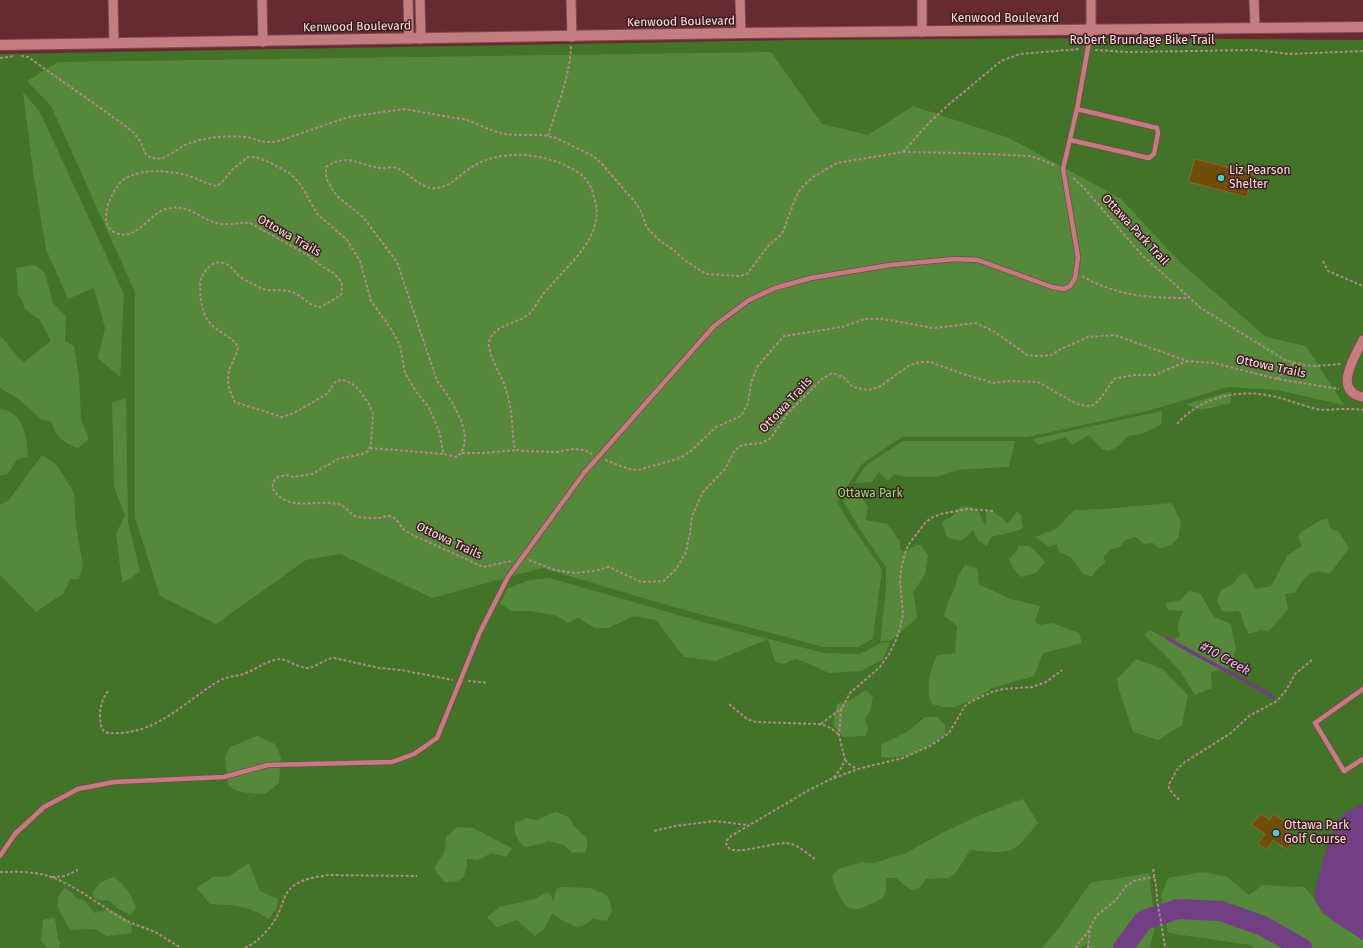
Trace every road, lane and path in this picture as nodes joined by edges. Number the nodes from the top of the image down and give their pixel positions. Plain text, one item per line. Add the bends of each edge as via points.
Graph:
1 (113, 0) edge
2 (262, 0) edge
3 (408, 0) edge
4 (420, 0) edge
5 (571, 0) edge
6 (740, 0) edge
7 (922, 0) edge
8 (1091, 0) edge
9 (1254, 0) edge
10 (1363, 27) edge
11 (1255, 28) junction
12 (1092, 31) junction
13 (922, 32) junction
14 (741, 34) junction
15 (572, 37) junction
16 (409, 39) junction
17 (421, 39) junction
18 (263, 42) junction
19 (114, 43) junction
20 (0, 45) edge
21 (1088, 49) junction
22 (1363, 51) edge
23 (0, 58) edge
24 (1077, 109) junction
25 (547, 136) junction
26 (1070, 140) junction
27 (903, 152) junction
28 (1063, 169) junction
29 (1323, 261) dead end
30 (1076, 272) junction
31 (1363, 286) edge
32 (1190, 298) junction
33 (1363, 340) edge
34 (1187, 361) junction
35 (1294, 363) junction
36 (1340, 364) dead end
37 (1277, 379) junction
38 (1352, 391) junction
39 (1363, 397) edge
40 (1363, 410) edge
41 (1177, 424) dead end
42 (370, 448) junction
43 (517, 450) junction
44 (462, 453) junction
45 (444, 454) junction
46 (598, 456) junction
47 (994, 511) dead end
48 (522, 558) junction
49 (1312, 660) dead end
50 (1062, 670) dead end
51 (460, 681) junction
52 (488, 683) dead end
53 (1363, 688) edge
54 (108, 691) dead end
55 (729, 704) dead end
56 (843, 707) junction
57 (821, 724) junction
58 (839, 735) junction
59 (1363, 759) edge
60 (845, 760) junction
61 (858, 769) junction
62 (833, 778) junction
63 (1179, 800) dead end
64 (748, 825) junction
65 (654, 831) dead end
66 (0, 856) edge
67 (815, 859) dead end
68 (1153, 869) dead end
69 (78, 870) dead end
70 (0, 872) edge
71 (416, 876) dead end
72 (50, 877) junction
73 (1155, 877) junction
74 (1090, 926) junction
75 (250, 947) edge
76 (181, 948) edge
77 (245, 948) edge
78 (1077, 948) edge
79 (1088, 948) edge
80 (1167, 948) edge

1 - 19 street
2 - 18 street
3 - 16 street
4 - 17 street
5 - 15 street
6 - 14 street
7 - 13 street
8 - 12 street
9 - 11 street
10 - 11 street, Kenwood Boulevard
11 - 12 street, Kenwood Boulevard
12 - 13 street, Kenwood Boulevard
12 - 21 lane
13 - 14 street, Kenwood Boulevard
14 - 15 street, Kenwood Boulevard
15 - 17 street, Kenwood Boulevard
15 - 25 path via 569,69
16 - 17 street, Kenwood Boulevard
16 - 18 street, Kenwood Boulevard
18 - 19 street, Kenwood Boulevard
19 - 20 street, Kenwood Boulevard
21 - 22 path, Robert Brundage Bike Trail via 1128,52 1254,50 1289,54
21 - 24 lane
21 - 27 path, Robert Brundage Bike Trail via 1033,52 1001,61 947,106
23 - 25 path via 28,57 133,132 146,155 154,159 166,157 183,146 207,138 247,138 268,143 348,117 404,109 467,120 504,134
24 - 26 lane
24 - 26 lane via 1156,128 1158,133 1154,154 1149,158
25 - 27 path via 593,156 636,202 647,228 683,259 707,274 737,276 747,274 768,245 782,234 798,193 813,177 837,163
26 - 28 lane
27 - 28 path, Ottawa Park Trail via 1030,156
28 - 30 lane via 1078,257
28 - 32 path, Ottawa Park Trail via 1085,189 1141,254
29 - 31 path via 1328,271
30 - 32 path via 1096,284 1125,294
30 - 46 lane via 1070,286 1064,289 978,260 934,260 811,278 775,288 749,300 714,326
32 - 35 path, Ottawa Park Trail via 1234,330
33 - 38 street via 1350,364 1347,376
34 - 37 path, Ottowa Trails via 1214,363
34 - 46 path, Ottowa Trails via 1115,335 1088,337 1051,355 1037,356 1027,355 995,332 976,323 933,328 865,318 842,327 784,336 757,367 748,403 741,416 716,427 680,458 638,470 629,469
34 - 48 path, Ottowa Trails via 1155,375 1133,375 1114,379 1100,400 1094,405 1086,406 1077,404 1038,382 994,383 930,362 910,365 879,387 868,390 853,387 843,377 832,373 822,379 787,414 771,438 742,445 735,450 725,470 703,492 692,516 686,552 677,568 664,581 641,582 609,568 575,573 556,570
35 - 36 path, Ottawa Park Trail via 1314,366
35 - 37 path
37 - 38 path, Ottowa Trails
38 - 39 street
40 - 41 path via 1323,410 1261,394 1243,393 1200,404
42 - 45 path
42 - 45 path, Ottowa Trails via 373,414 369,404 351,382 336,381 327,394 282,417 236,402 229,389 228,379 238,347 234,340 213,327 204,312 201,294 201,279 214,262 223,262 230,266 240,277 252,284 266,290 296,293 317,307 341,295 340,280 308,255 250,223 217,223 189,209 162,210 131,233 120,235 113,232 107,225 105,216 109,202 120,183 130,175 165,172 189,176 217,186 232,169 248,157 271,163 291,174 300,184 318,215 347,240 360,261 371,301 400,345 406,374 428,406 440,433
42 - 48 path, Ottowa Trails via 362,454 338,459 312,474 278,477 272,488 283,499 297,504 337,504 346,507 353,515 361,517 390,516 413,535 483,566
43 - 44 path, Ottowa Trails
43 - 44 path via 514,446 514,431 505,386 489,350 489,341 500,328 530,312 592,236 598,213 591,185 575,170 544,157 516,154 490,159 472,166 442,187 431,188 398,168 379,168 353,160 335,161 326,167 327,180 332,189 363,217 397,262 437,381 446,392 465,433
43 - 46 path, Ottowa Trails via 558,452 573,449 585,450
44 - 45 path via 455,457
46 - 48 lane
47 - 56 path via 967,509 941,514 928,520 918,532 906,550 901,569 903,614 896,640 880,667 850,693
48 - 51 lane via 508,578 480,632
49 - 63 path via 1295,674 1277,702 1249,716 1231,732 1178,768 1168,784 1169,789
50 - 61 path via 1046,682 1032,687 1003,689 981,696 965,706 949,733 932,745 903,758
51 - 52 path
51 - 54 path via 339,659 328,659 309,668 282,659 275,660 217,682 148,727 116,733 107,733 101,727 100,708
51 - 66 lane via 437,738 414,754 392,762 268,765 224,777 114,782 78,789 44,807 15,834
53 - 59 lane via 1315,722 1344,770
55 - 57 path via 747,719 756,722
56 - 57 path
56 - 58 path
57 - 58 path
58 - 60 path
60 - 61 path
60 - 62 path
61 - 62 path
62 - 64 path
64 - 65 path via 715,821
64 - 67 path via 726,841 730,850 787,843 800,847
68 - 73 path
69 - 72 path via 65,876
70 - 72 path
71 - 75 path via 328,875 300,883 291,888 265,933
72 - 76 path
73 - 74 path via 1134,881 1126,886 1116,900 1096,916
73 - 80 path
74 - 78 path
74 - 79 path
75 - 77 path

